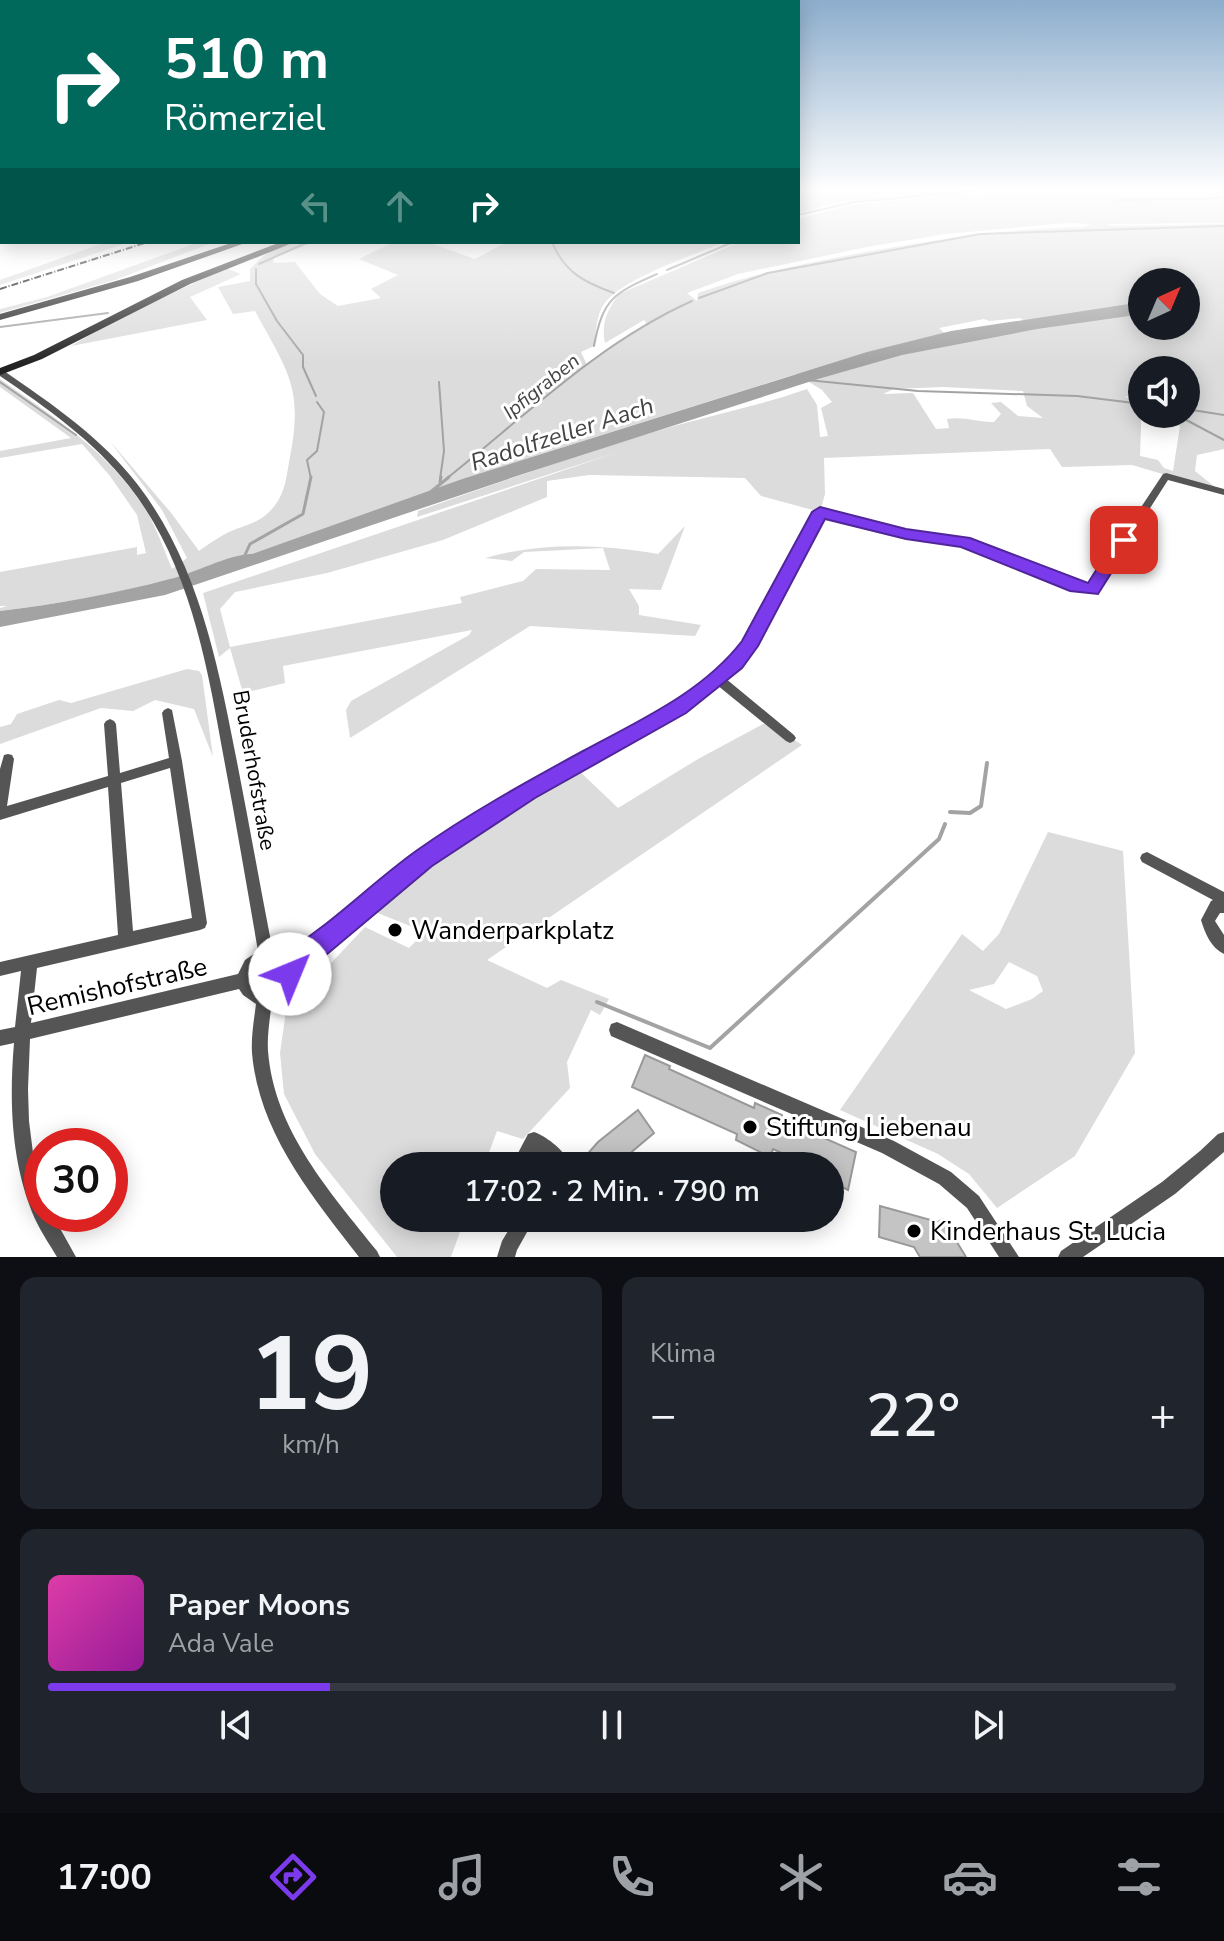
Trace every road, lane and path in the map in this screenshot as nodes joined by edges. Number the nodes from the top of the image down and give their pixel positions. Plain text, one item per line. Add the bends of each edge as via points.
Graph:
1 (204, 248) edge
2 (226, 248) edge
3 (276, 248) edge
4 (0, 316) edge
5 (1, 372) edge
6 (1224, 492) edge
7 (717, 678) junction
8 (168, 713) dead end
9 (110, 724) dead end
10 (790, 738) dead end
11 (8, 759) dead end
12 (176, 761) junction
13 (114, 780) junction
14 (0, 807) edge
15 (0, 814) edge
16 (1147, 858) dead end
17 (1224, 899) edge
18 (1224, 906) edge
19 (126, 938) junction
20 (1224, 947) edge
21 (266, 954) junction
22 (30, 963) junction
23 (290, 964) junction
24 (0, 969) edge
25 (244, 980) junction
26 (265, 997) junction
27 (617, 1030) dead end
28 (22, 1033) junction
29 (0, 1038) edge
30 (24, 1133) edge
31 (1224, 1140) edge
32 (528, 1152) edge
33 (549, 1152) edge
34 (52, 1232) edge
35 (517, 1232) edge
36 (67, 1257) edge
37 (371, 1257) edge
38 (506, 1257) edge
39 (1010, 1257) edge
40 (1067, 1257) edge

1 - 4 main road
2 - 4 main road
3 - 5 main road via 164,292
5 - 21 street, Bruderhofstraße via 82,432 119,467 150,508 181,567 213,664
6 - 7 street via 1166,476 1092,590 964,542 820,512 748,646
7 - 10 street
7 - 23 street via 679,708 528,791 435,851
8 - 12 street
9 - 13 street
11 - 14 street
12 - 13 street
12 - 19 street via 200,923
13 - 15 street
13 - 19 street
16 - 17 street
18 - 20 street via 1216,906 1208,920
19 - 22 street
21 - 23 street via 285,956
21 - 25 street via 247,969
22 - 24 street
22 - 28 street
23 - 26 street via 285,984
25 - 26 street via 254,996
25 - 28 street, Remishofstraße
26 - 37 street via 260,1053 271,1106 298,1159
27 - 39 street via 888,1147 945,1178 973,1202
28 - 29 street, Remishofstraße
28 - 30 street
31 - 40 street via 1136,1211
32 - 33 street via 534,1140
34 - 36 street
35 - 38 street

